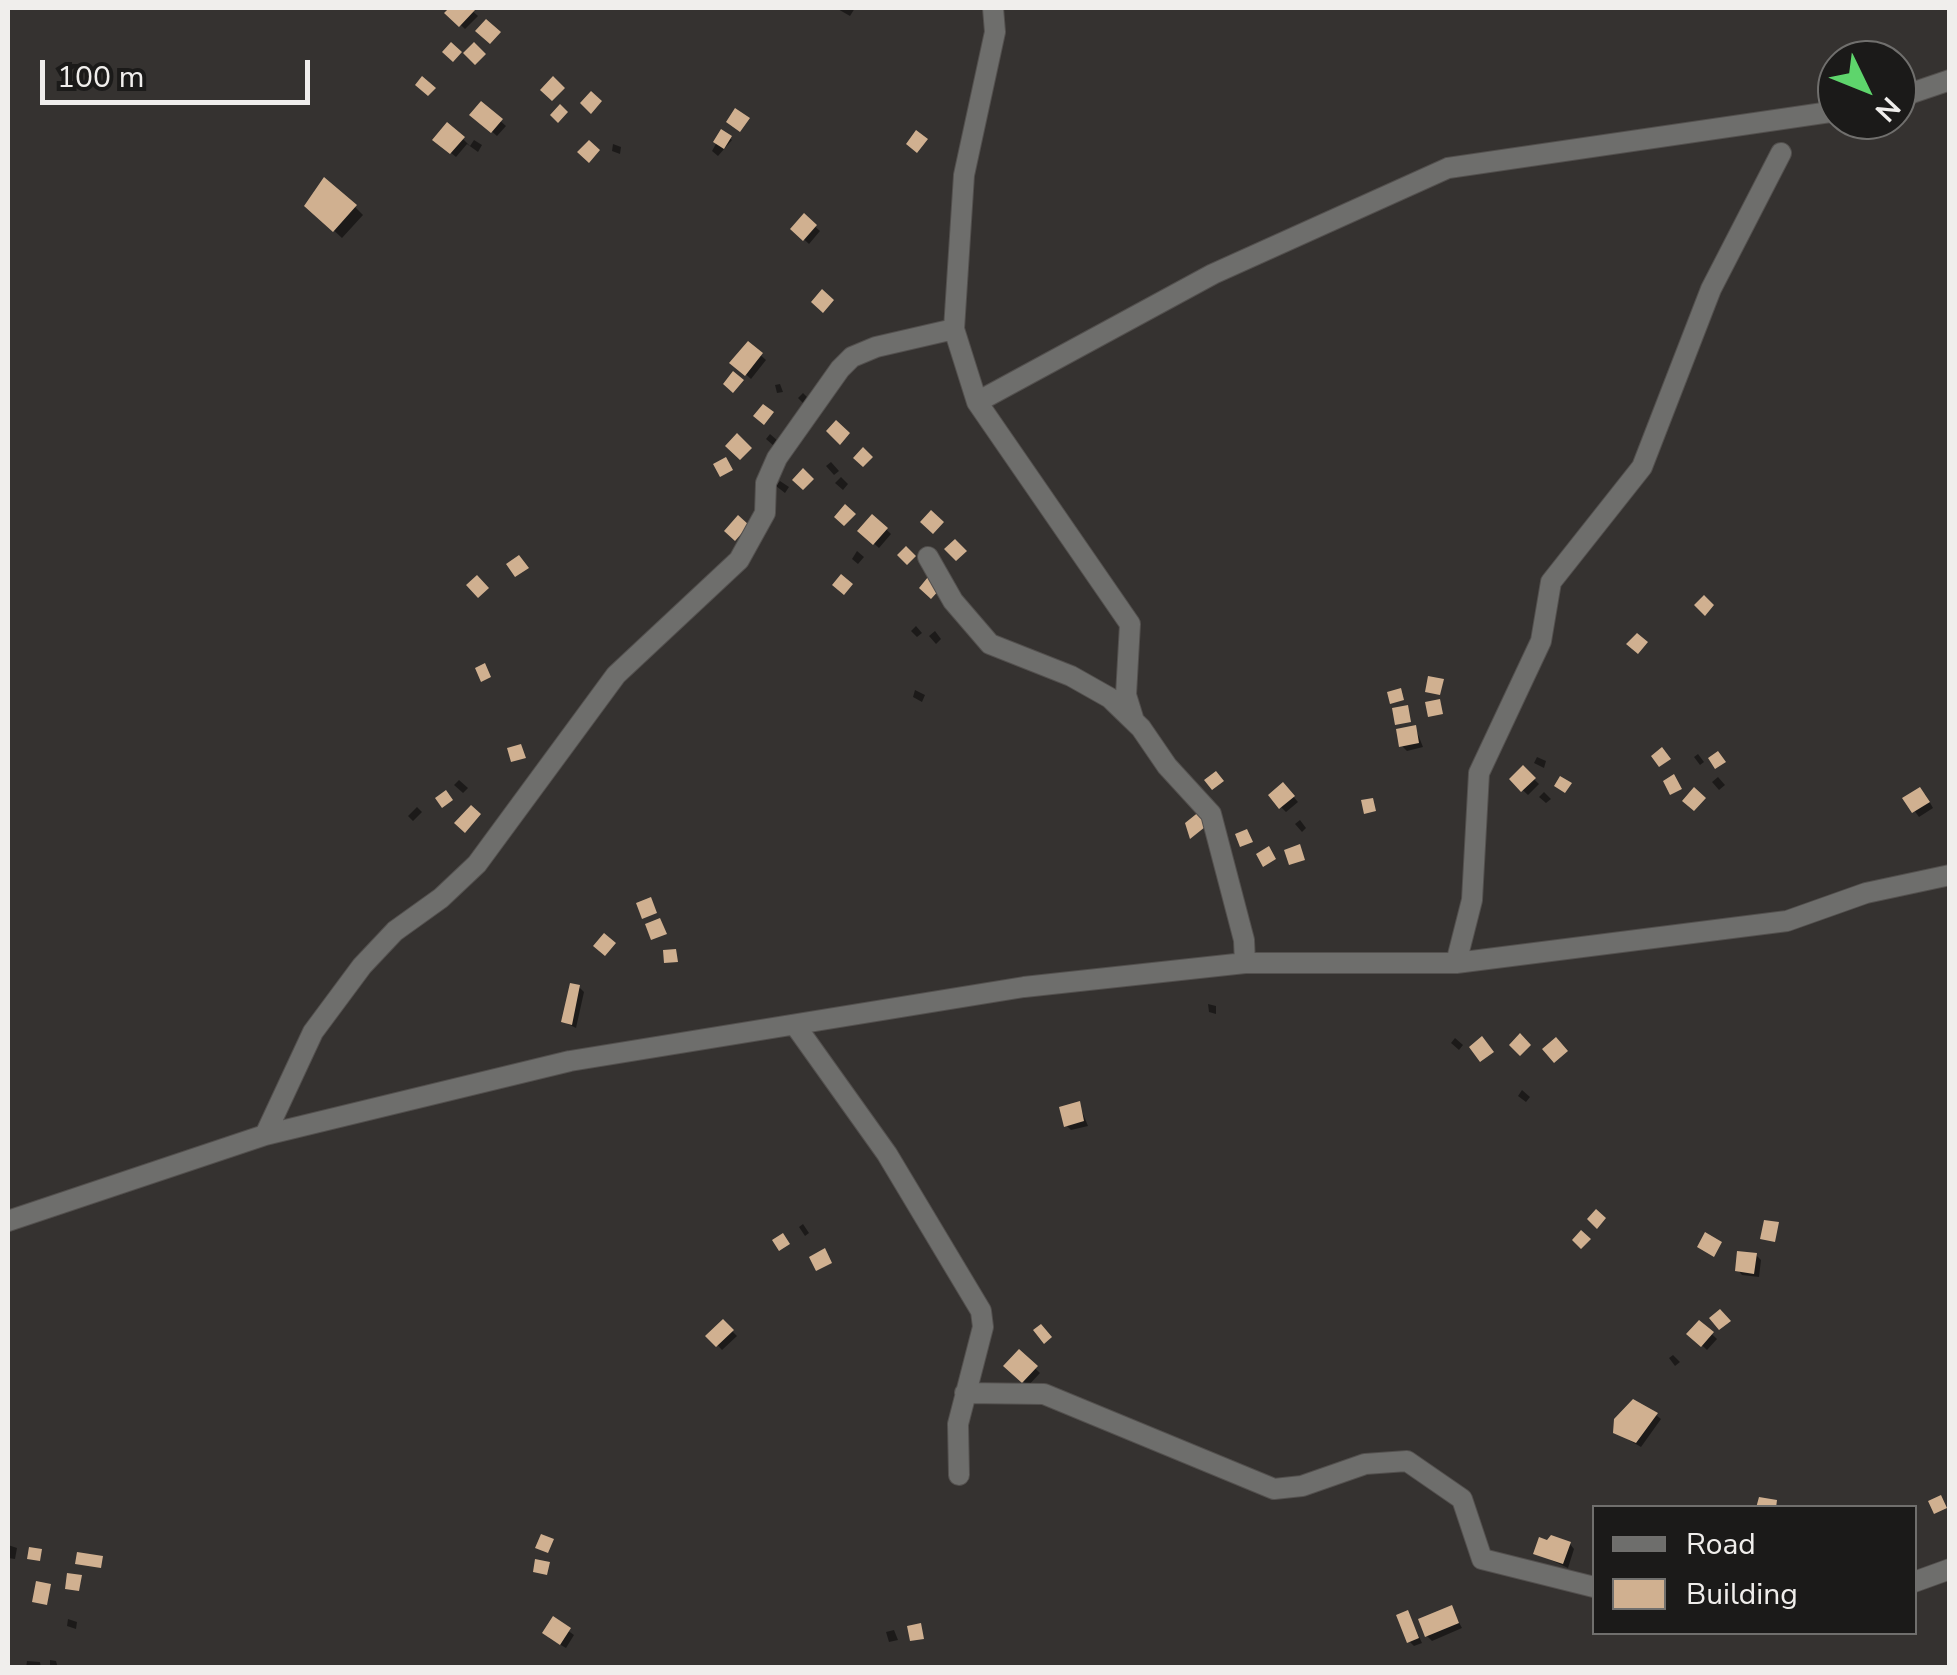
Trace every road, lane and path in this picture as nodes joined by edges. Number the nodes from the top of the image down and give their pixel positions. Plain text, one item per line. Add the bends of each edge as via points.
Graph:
1 (992, 8) edge
2 (1950, 80) edge
3 (1917, 91) edge
4 (1817, 113) edge
5 (1781, 153) dead end
6 (954, 329) junction
7 (977, 402) junction
8 (928, 557) dead end
9 (1134, 721) junction
10 (1950, 875) edge
11 (1244, 963) junction
12 (1456, 963) junction
13 (795, 1025) junction
14 (265, 1135) junction
15 (8, 1221) edge
16 (965, 1393) junction
17 (959, 1475) dead end
18 (1950, 1569) edge
19 (1917, 1581) edge
20 (1592, 1586) edge

1 - 6 street via 995,32 964,174
2 - 3 street
4 - 7 street via 1448,168 1214,274
5 - 12 street via 1711,289 1642,467 1551,582 1542,641 1479,774 1472,900
6 - 7 street
6 - 14 street via 876,348 840,369 777,458 766,483 765,512 738,560 616,675 477,864 362,966 313,1032
7 - 9 street via 1130,624 1126,695
8 - 9 street via 952,601 990,644 1071,676
9 - 11 street via 1211,814
10 - 12 street via 1866,893 1786,921
11 - 12 street
11 - 13 street via 1024,987
13 - 14 street via 570,1062
13 - 16 street via 887,1154 981,1312
14 - 15 street
16 - 17 street
16 - 20 street via 1044,1394 1274,1490 1365,1464 1408,1461 1462,1499 1482,1559
18 - 19 street

